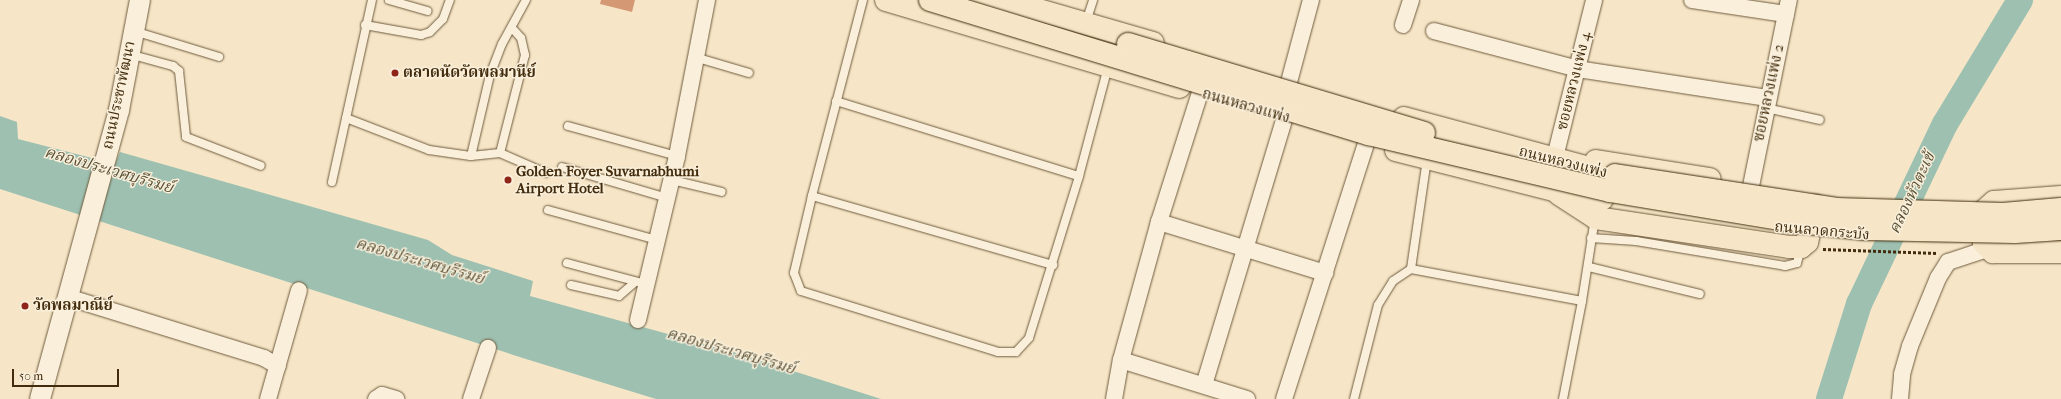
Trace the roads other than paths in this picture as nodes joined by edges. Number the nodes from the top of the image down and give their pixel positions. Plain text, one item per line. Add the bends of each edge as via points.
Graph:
1 (140, 0) edge
2 (372, 0) edge
3 (389, 0) edge
4 (450, 0) edge
5 (526, 0) edge
6 (707, 0) edge
7 (863, 0) edge
8 (886, 0) edge
9 (930, 0) edge
10 (974, 0) edge
11 (1004, 0) edge
12 (1093, 0) edge
13 (1311, 0) edge
14 (1411, 0) edge
15 (1594, 0) edge
16 (1692, 0) edge
17 (1787, 7) edge
18 (427, 11) dead end
19 (1086, 23) junction
20 (365, 25) junction
21 (1403, 25) dead end
22 (512, 28) junction
23 (134, 31) junction
24 (1434, 31) dead end
25 (128, 54) junction
26 (219, 57) dead end
27 (698, 58) junction
28 (1108, 66) junction
29 (1578, 69) junction
30 (749, 73) dead end
31 (1289, 82) junction
32 (1200, 93) junction
33 (836, 101) junction
34 (1767, 103) junction
35 (1285, 117) junction
36 (346, 118) junction
37 (1820, 120) dead end
38 (568, 126) dead end
39 (1367, 141) junction
40 (500, 153) junction
41 (471, 156) junction
42 (677, 156) junction
43 (1427, 159) junction
44 (1555, 161) junction
45 (261, 166) dead end
46 (562, 167) dead end
47 (546, 173) dead end
48 (1615, 175) joint
49 (1079, 176) junction
50 (672, 180) junction
51 (332, 182) dead end
52 (1751, 186) junction
53 (1554, 190) junction
54 (722, 192) dead end
55 (812, 196) junction
56 (2061, 197) edge
57 (667, 198) junction
58 (1609, 200) joint
59 (2061, 209) edge
60 (548, 210) dead end
61 (2061, 219) edge
62 (1159, 222) junction
63 (1593, 228) junction
64 (2061, 229) edge
65 (2061, 235) edge
66 (657, 240) junction
67 (1244, 248) junction
68 (1987, 249) junction
69 (2061, 252) edge
70 (567, 263) dead end
71 (1053, 265) junction
72 (1589, 266) junction
73 (1410, 269) junction
74 (1325, 272) junction
75 (641, 283) junction
76 (570, 285) dead end
77 (299, 290) dead end
78 (1700, 294) dead end
79 (68, 297) junction
80 (1582, 301) junction
81 (638, 320) dead end
82 (488, 348) dead end
83 (1121, 360) junction
84 (278, 366) junction
85 (1204, 385) junction
86 (40, 399) edge
87 (268, 399) edge
88 (376, 399) edge
89 (396, 399) edge
90 (471, 399) edge
91 (1114, 399) edge
92 (1247, 399) edge
93 (1284, 399) edge
94 (1354, 399) edge
95 (1563, 399) edge
96 (1900, 399) edge

1 - 23 street, ถนนประชาพัฒนา
2 - 20 lane
3 - 18 lane
4 - 20 lane via 443,19 430,32 421,35
5 - 22 lane
6 - 27 street
7 - 33 lane
8 - 28 main road, ถนนหลวงแพ่ง
9 - 64 main road, bridge via 1369,134 1610,191 1798,222 1866,229 2015,232
10 - 61 main road, bridge via 1512,160 1620,185 1730,205 1806,214 1921,222
11 - 19 main road, ถนนหลวงแพ่ง
12 - 19 lane
13 - 31 street
14 - 21 street
15 - 29 street, ซอยหลวงแพ่ง 4
16 - 17 street
17 - 34 street, ซอยหลวงแพ่ง 2
19 - 31 main road, ถนนหลวงแพ่ง
20 - 36 lane
22 - 40 lane via 521,38 525,55
22 - 41 lane via 490,75
23 - 25 street, ถนนประชาพัฒนา
23 - 26 lane
24 - 29 street
25 - 45 lane via 173,66 179,71 186,137
25 - 79 street, ถนนประชาพัฒนา via 119,110
27 - 30 lane
27 - 42 street
28 - 32 main road, ถนนหลวงแพ่ง
28 - 49 lane
29 - 34 street
29 - 44 street, ซอยหลวงแพ่ง 4
31 - 44 main road, ถนนหลวงแพ่ง via 1454,134
32 - 35 main road, ถนนหลวงแพ่ง
32 - 62 street
33 - 49 lane
33 - 55 lane
34 - 37 lane
34 - 52 street, ซอยหลวงแพ่ง 2
35 - 39 main road, ถนนหลวงแพ่ง
35 - 67 street
36 - 41 lane via 408,144 448,155
36 - 51 lane
38 - 42 lane
39 - 43 main road, ถนนหลวงแพ่ง
39 - 74 street
40 - 41 lane
40 - 47 lane
42 - 50 street
43 - 53 main road, ถนนหลวงแพ่ง
43 - 73 lane
44 - 48 main road, ถนนหลวงแพ่ง
44 - 52 main road via 1617,163
46 - 57 lane
48 - 59 main road, ถนนลาดกระบัง, bridge via 1836,208 2003,214
49 - 71 lane
50 - 54 lane
50 - 57 street
52 - 63 main road via 1809,196 1813,200 1815,206 1810,232 1811,248
53 - 58 main road, ถนนหลวงแพ่ง
53 - 63 main road
55 - 71 lane
55 - 71 lane via 794,273 802,291 998,352 1016,352 1029,338
56 - 68 main road via 2006,200 1988,205 1984,211 1984,242
57 - 66 street
58 - 65 main road, ถนนลาดกระบัง via 1833,234 2003,239
60 - 66 lane
62 - 67 street
62 - 83 street
63 - 72 lane
66 - 75 street
67 - 74 street
67 - 85 street
68 - 69 main road via 2000,254
68 - 96 street via 1948,262 1938,278 1910,346 1902,374
70 - 75 lane
72 - 78 lane
72 - 80 lane
73 - 80 lane
73 - 94 lane via 1393,281 1378,305
74 - 93 street
75 - 76 lane via 619,296
75 - 81 street
77 - 84 street
79 - 84 street via 264,358
79 - 86 street, ถนนประชาพัฒนา
80 - 95 lane
82 - 90 street
83 - 85 street
83 - 91 street
84 - 87 street
85 - 92 street
88 - 89 street via 382,395

